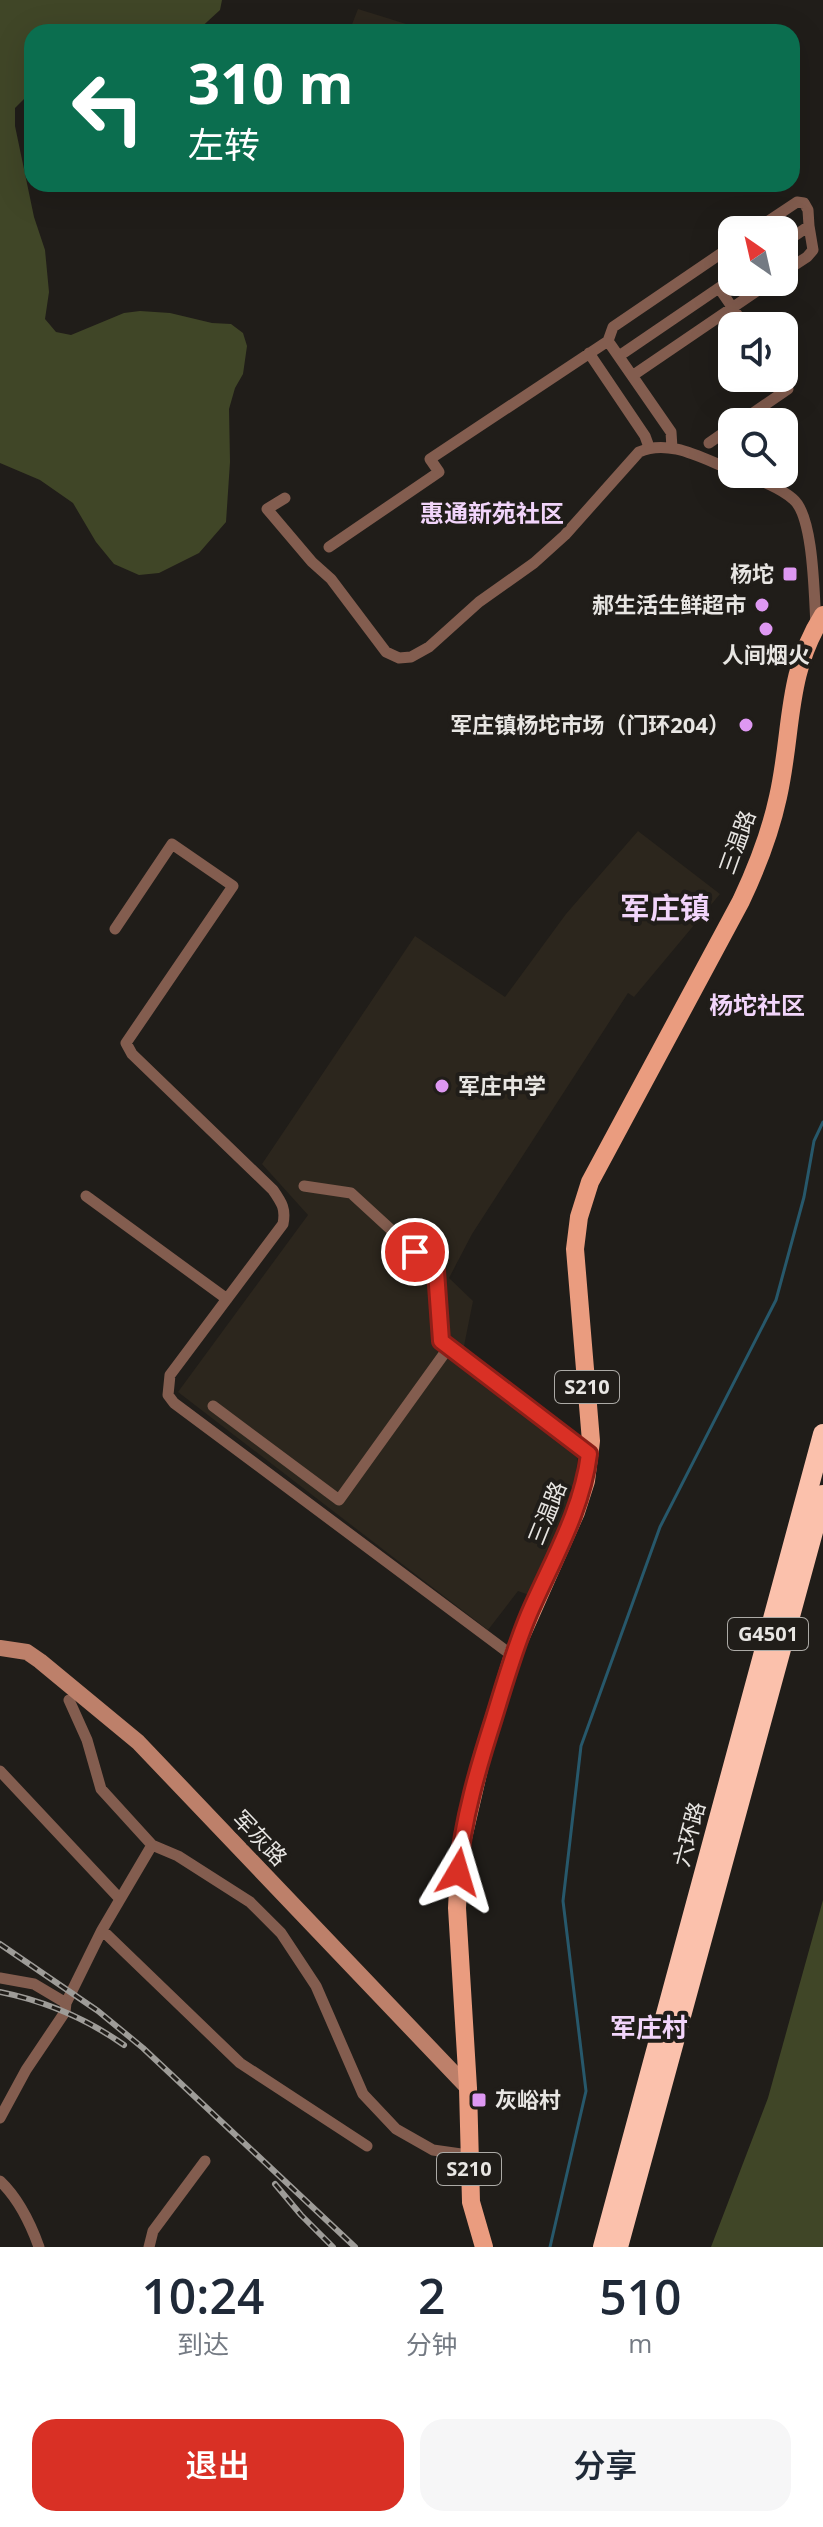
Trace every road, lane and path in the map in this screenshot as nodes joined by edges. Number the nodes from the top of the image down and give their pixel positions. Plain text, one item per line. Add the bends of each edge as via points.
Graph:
1 (776, 216) edge
2 (809, 226) junction
3 (798, 233) edge
4 (718, 256) edge
5 (798, 263) edge
6 (718, 289) edge
7 (725, 296) edge
8 (749, 296) edge
9 (733, 307) junction
10 (736, 312) edge
11 (608, 341) junction
12 (589, 353) junction
13 (619, 356) junction
14 (632, 376) junction
15 (784, 392) edge
16 (760, 408) edge
17 (718, 437) edge
18 (709, 443) dead end
19 (649, 447) junction
20 (672, 448) junction
21 (718, 465) edge
22 (774, 488) edge
23 (285, 498) dead end
24 (329, 547) dead end
25 (820, 620) edge
26 (115, 929) dead end
27 (304, 1186) dead end
28 (86, 1196) dead end
29 (227, 1299) junction
30 (449, 1347) junction
31 (213, 1406) dead end
32 (823, 1434) edge
33 (589, 1454) junction
34 (823, 1495) edge
35 (0, 1648) edge
36 (513, 1656) junction
37 (69, 1700) dead end
38 (0, 1771) edge
39 (721, 1838) junction
40 (152, 1845) junction
41 (120, 1899) junction
42 (102, 1930) junction
43 (0, 1978) edge
44 (66, 2003) junction
45 (468, 2088) junction
46 (0, 2118) edge
47 (367, 2146) dead end
48 (468, 2155) junction
49 (205, 2161) dead end
50 (0, 2181) edge
51 (39, 2247) edge
52 (149, 2247) edge
53 (484, 2247) edge
54 (603, 2247) edge
55 (618, 2247) edge

1 - 2 street via 804,203
2 - 3 street
2 - 5 street via 813,250
4 - 11 street via 613,327
6 - 13 street
7 - 9 street
8 - 9 street
9 - 10 street
9 - 14 street
11 - 12 street
11 - 13 street
12 - 19 street
12 - 24 street via 430,459 439,472
13 - 14 street
14 - 20 street via 671,432
15 - 16 street
17 - 18 street
19 - 20 street
19 - 23 street via 534,563 411,657 386,652 331,579 267,509
20 - 21 street
22 - 25 street via 793,498 806,518
25 - 33 main road, 三温路 / S210 via 793,685 778,796 761,859 590,1182 579,1217 575,1249
26 - 29 street via 172,844 233,886 126,1043 283,1203 283,1224
27 - 30 street via 351,1193 436,1271 441,1341
28 - 29 street
29 - 36 street via 170,1375 168,1395 174,1403
30 - 31 street via 339,1500
30 - 33 street
32 - 39 highway, 六环路 / G4501
33 - 36 main road, 三温路 / S210 via 576,1512
34 - 39 highway, 六环路 / G4501
35 - 45 street, 军灰路 via 27,1652 138,1742
36 - 45 main road, 三温路 / S210 via 460,1851 457,1908
37 - 40 street via 101,1789
38 - 41 street
39 - 54 highway, 六环路 / G4501
39 - 55 highway, 六环路 / G4501 via 707,1928
40 - 41 street
40 - 48 street via 250,1902 281,1933 316,1986 363,2094 396,2129 433,2150
41 - 42 street
42 - 44 street
42 - 47 street via 240,2063
43 - 44 street via 34,1984
44 - 46 street
45 - 48 main road, 三温路 / S210
48 - 53 main road, 三温路 / S210 via 471,2202
49 - 52 street via 153,2231
50 - 51 street via 29,2219

